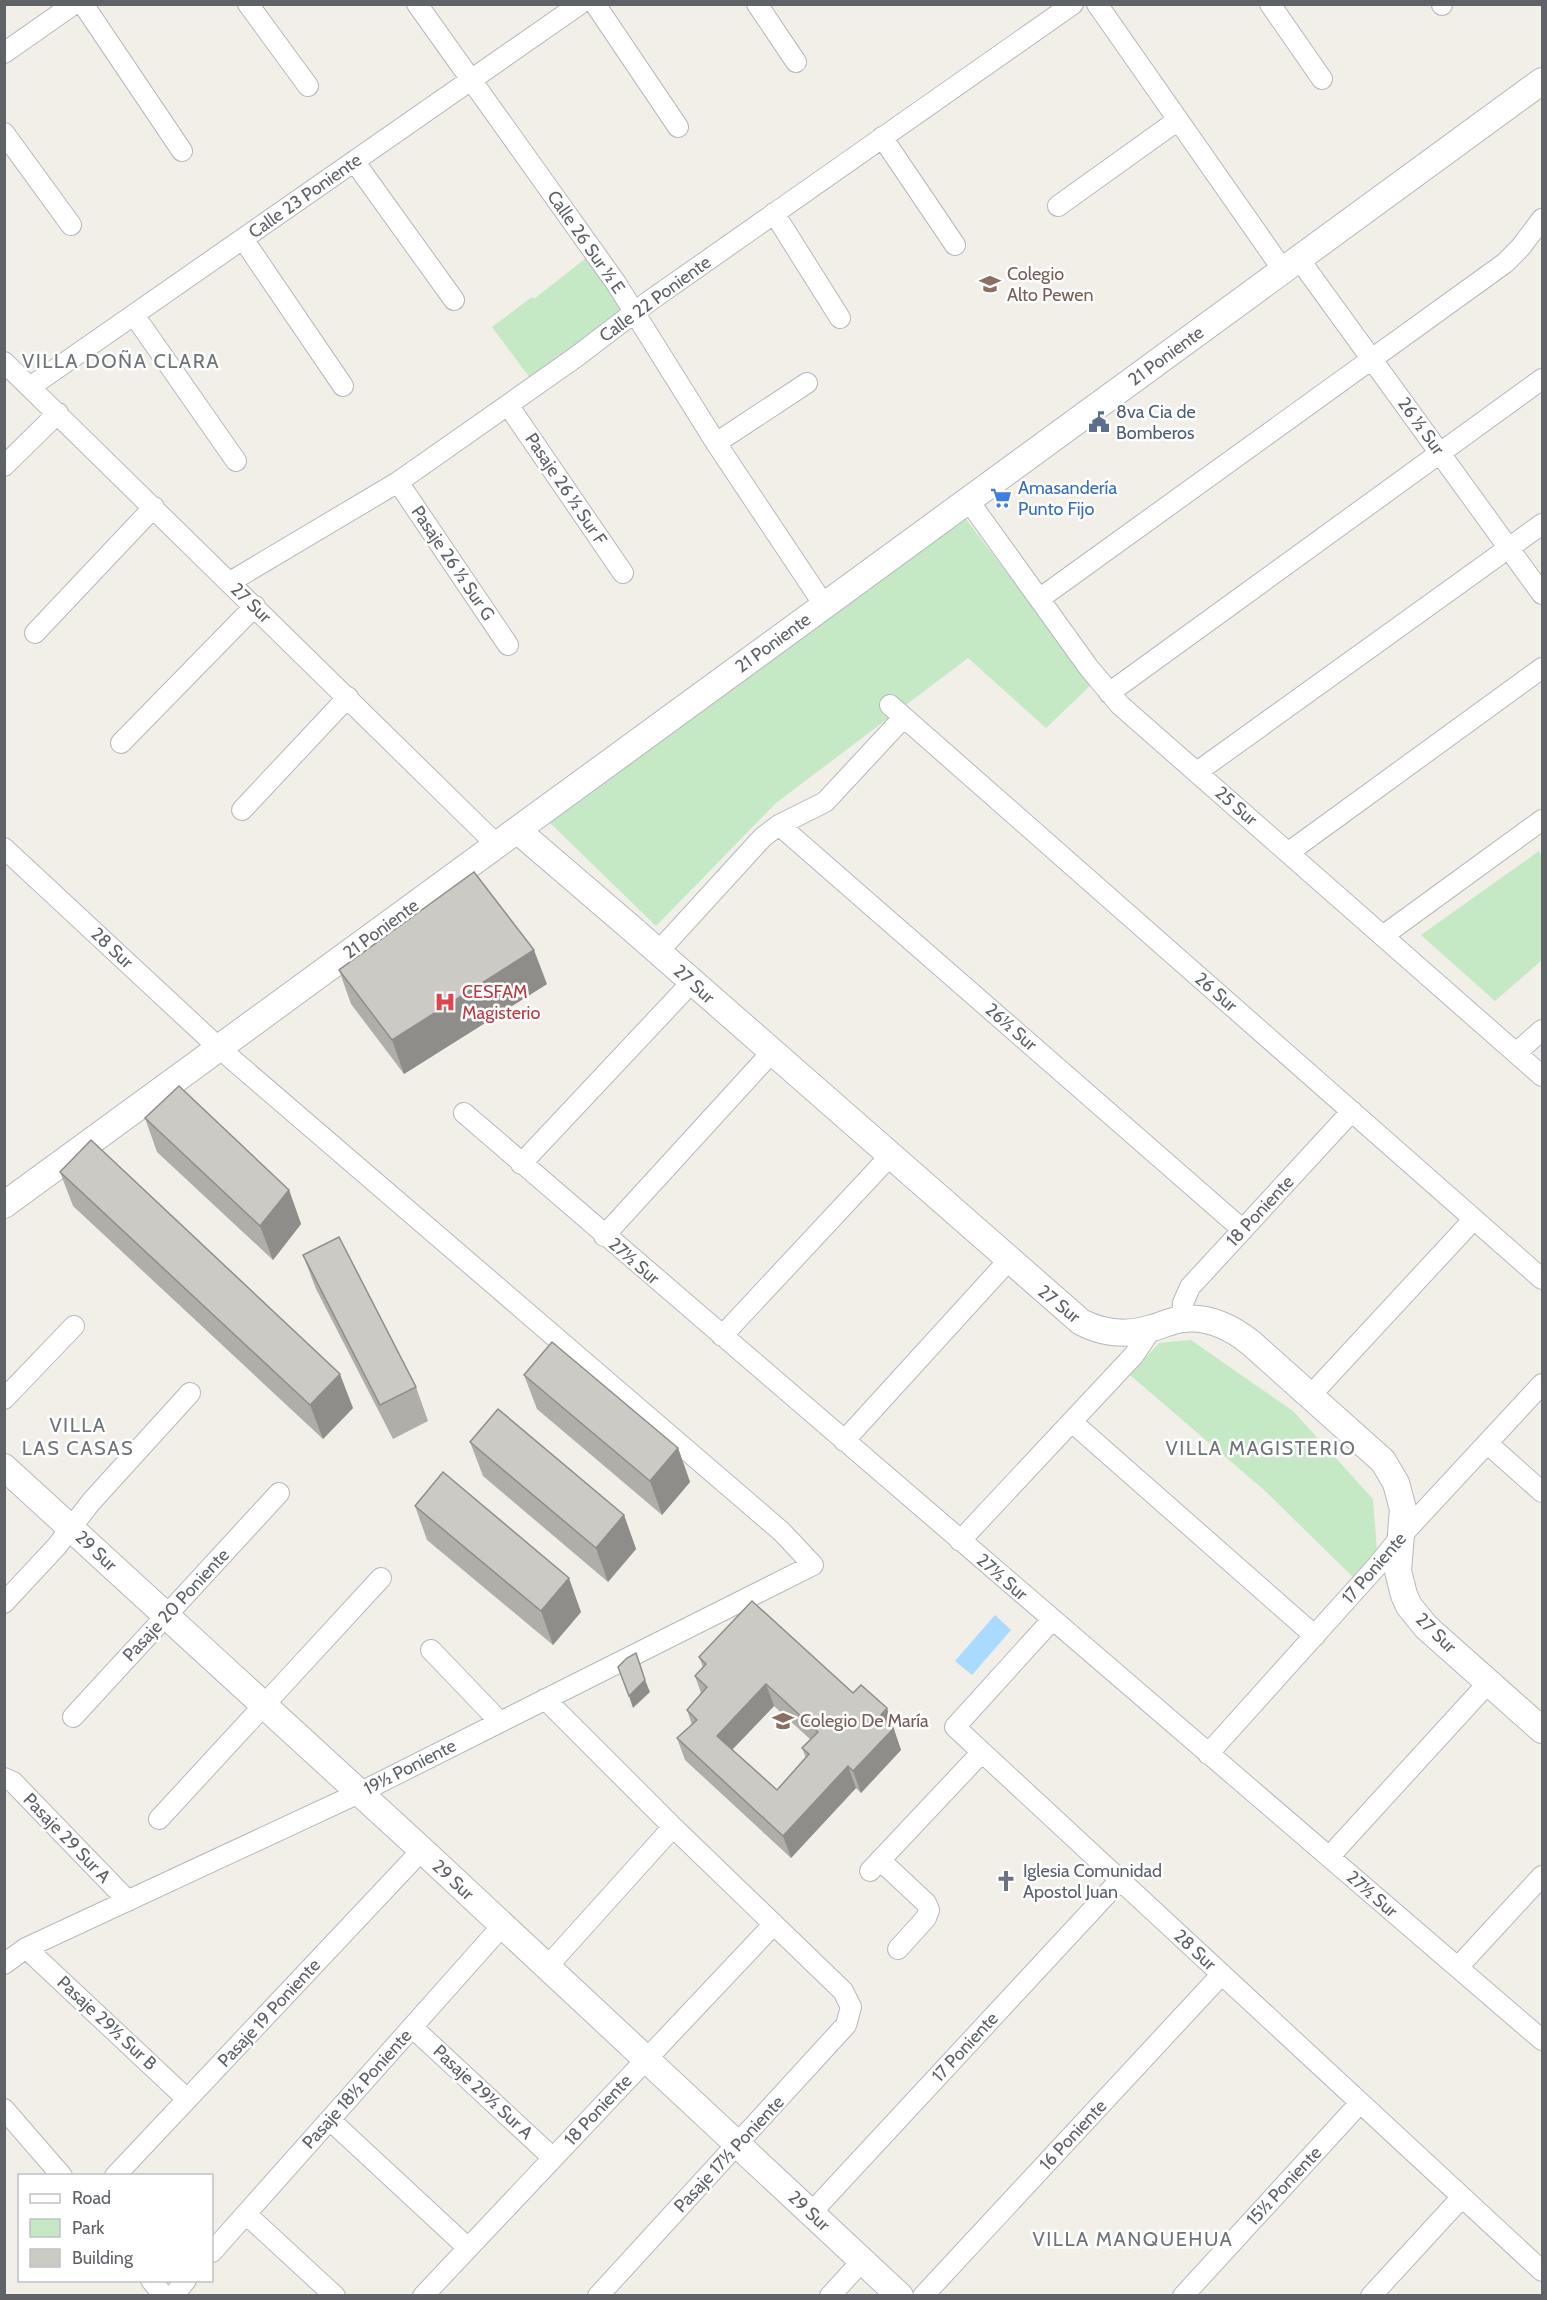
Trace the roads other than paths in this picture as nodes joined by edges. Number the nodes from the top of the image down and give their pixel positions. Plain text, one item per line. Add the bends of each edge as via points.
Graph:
1 (74, 4) edge
2 (83, 4) edge
3 (248, 4) edge
4 (417, 4) edge
5 (580, 4) edge
6 (595, 4) edge
7 (757, 4) edge
8 (1073, 4) edge
9 (1097, 4) edge
10 (1270, 4) edge
11 (4, 53) edge
12 (796, 63) dead end
13 (1322, 79) dead end
14 (471, 81) junction
15 (1542, 81) edge
16 (308, 86) dead end
17 (1178, 120) junction
18 (678, 127) dead end
19 (4, 133) edge
20 (882, 137) junction
21 (182, 151) dead end
22 (354, 161) junction
23 (1058, 206) dead end
24 (774, 213) junction
25 (1542, 219) edge
26 (71, 225) dead end
27 (243, 238) junction
28 (955, 245) dead end
29 (1291, 265) junction
30 (454, 300) dead end
31 (635, 312) junction
32 (134, 315) junction
33 (840, 318) dead end
34 (1372, 359) junction
35 (4, 362) edge
36 (1542, 379) edge
37 (807, 382) dead end
38 (343, 386) dead end
39 (30, 387) junction
40 (508, 405) junction
41 (58, 413) junction
42 (716, 443) junction
43 (1441, 453) junction
44 (236, 461) dead end
45 (4, 466) edge
46 (398, 482) junction
47 (968, 500) junction
48 (154, 507) junction
49 (1542, 524) edge
50 (1509, 548) junction
51 (623, 573) dead end
52 (230, 582) junction
53 (1542, 594) edge
54 (1039, 599) junction
55 (825, 605) junction
56 (255, 606) junction
57 (35, 633) dead end
58 (508, 645) dead end
59 (1542, 668) edge
60 (1109, 693) junction
61 (348, 697) junction
62 (121, 743) dead end
63 (1197, 772) junction
64 (242, 810) dead end
65 (1542, 820) edge
66 (779, 825) junction
67 (507, 837) junction
68 (4, 848) edge
69 (1288, 852) junction
70 (1384, 935) junction
71 (658, 952) junction
72 (692, 982) junction
73 (1542, 1030) edge
74 (219, 1048) junction
75 (772, 1052) junction
76 (1516, 1053) junction
77 (1542, 1076) edge
78 (1352, 1111) junction
79 (464, 1113) dead end
80 (890, 1156) junction
81 (521, 1164) junction
82 (4, 1205) edge
83 (1474, 1219) junction
84 (1243, 1230) junction
85 (604, 1236) junction
86 (1008, 1261) junction
87 (1542, 1279) edge
88 (1182, 1319) junction
89 (74, 1326) dead end
90 (1152, 1328) junction
91 (722, 1336) junction
92 (1542, 1384) edge
93 (190, 1393) dead end
94 (1310, 1396) junction
95 (4, 1399) edge
96 (1072, 1422) junction
97 (844, 1441) junction
98 (1487, 1443) junction
99 (4, 1467) edge
100 (1542, 1492) edge
101 (279, 1493) dead end
102 (71, 1528) junction
103 (1401, 1536) junction
104 (960, 1542) junction
105 (813, 1565) joint
106 (381, 1578) dead end
107 (4, 1603) edge
108 (166, 1616) junction
109 (1052, 1620) junction
110 (1315, 1636) junction
111 (431, 1650) dead end
112 (1489, 1682) junction
113 (545, 1699) junction
114 (263, 1705) junction
115 (73, 1717) dead end
116 (500, 1722) junction
117 (1542, 1730) edge
118 (982, 1752) junction
119 (1208, 1754) junction
120 (4, 1778) edge
121 (359, 1793) junction
122 (159, 1819) dead end
123 (673, 1827) junction
124 (422, 1850) junction
125 (1329, 1857) junction
126 (1542, 1876) edge
127 (1120, 1880) junction
128 (128, 1901) junction
129 (774, 1924) junction
130 (502, 1926) junction
131 (26, 1948) junction
132 (898, 1949) dead end
133 (6, 1959) edge
134 (546, 1967) junction
135 (1458, 1967) junction
136 (1222, 1974) junction
137 (412, 2027) junction
138 (1542, 2040) edge
139 (646, 2059) junction
140 (187, 2099) junction
141 (1360, 2103) junction
142 (4, 2109) edge
143 (330, 2120) junction
144 (738, 2145) junction
145 (553, 2157) junction
146 (61, 2174) edge
147 (116, 2174) edge
148 (1462, 2197) junction
149 (811, 2213) junction
150 (246, 2214) junction
151 (468, 2248) junction
152 (213, 2251) edge
153 (862, 2261) junction
154 (1542, 2271) edge
155 (153, 2282) edge
156 (184, 2282) edge
157 (164, 2295) edge
158 (173, 2295) edge
159 (335, 2295) edge
160 (423, 2295) edge
161 (598, 2295) edge
162 (830, 2295) edge
163 (900, 2295) edge
164 (923, 2295) edge
165 (1183, 2295) edge
166 (1371, 2295) edge

1 - 11 street
2 - 21 street
3 - 16 street
4 - 14 street, Calle 26 Sur ½ E
5 - 14 street, Calle 23 Poniente
6 - 18 street
7 - 12 street
8 - 20 street, Calle 22 Poniente
9 - 17 street, 26 ½ Sur
10 - 13 street
14 - 22 street, Calle 23 Poniente
14 - 31 street, Calle 26 Sur ½ E
15 - 29 street, 21 Poniente
17 - 23 street
17 - 29 street, 26 ½ Sur
19 - 26 street
20 - 24 street, Calle 22 Poniente
20 - 28 street
22 - 27 street, Calle 23 Poniente
22 - 30 street
24 - 31 street, Calle 22 Poniente
24 - 33 street
25 - 34 street via 1505,263
27 - 32 street, Calle 23 Poniente
27 - 38 street
29 - 34 street, 26 ½ Sur
29 - 47 street, 21 Poniente
31 - 40 street, Calle 22 Poniente
31 - 42 street, Calle 26 Sur ½ E
32 - 39 street, Calle 23 Poniente
32 - 44 street
34 - 43 street, 26 ½ Sur
34 - 54 street
35 - 39 street, 27 Sur
36 - 43 street
37 - 42 street
39 - 41 street, 27 Sur
40 - 46 street, Calle 22 Poniente
40 - 51 street, Pasaje 26 ½ Sur F
41 - 45 street
41 - 48 street, 27 Sur
42 - 55 street, Calle 26 Sur ½ E
43 - 50 street, 26 ½ Sur
43 - 60 street
46 - 52 street, Calle 22 Poniente
46 - 58 street, Pasaje 26 ½ Sur G
47 - 54 street, 25 Sur
47 - 55 street, 21 Poniente
48 - 52 street, 27 Sur
48 - 57 street
49 - 50 street
50 - 53 street, 26 ½ Sur
50 - 63 street
52 - 56 street, 27 Sur
54 - 60 street, 25 Sur
55 - 67 street, 21 Poniente
56 - 61 street, 27 Sur
56 - 62 street
59 - 69 street
60 - 63 street, 25 Sur
61 - 64 street
61 - 67 street, 27 Sur
63 - 69 street, 25 Sur
65 - 70 street
66 - 71 street via 763,837
66 - 78 street, 26 Sur via 825,802 897,711
66 - 84 street, 26½ Sur
67 - 71 street, 27 Sur
67 - 74 street, 21 Poniente
68 - 74 street, 28 Sur
69 - 70 street, 25 Sur
70 - 76 street, 25 Sur
71 - 72 street, 27 Sur
72 - 75 street, 27 Sur
72 - 81 street
73 - 76 street
74 - 82 street, 21 Poniente
74 - 105 street, 28 Sur via 782,1532
75 - 80 street, 27 Sur
75 - 85 street
76 - 77 street, 25 Sur
78 - 83 street, 26 Sur
78 - 84 street, 18 Poniente
79 - 81 street, 27½ Sur
80 - 86 street, 27 Sur
80 - 91 street
81 - 85 street, 27½ Sur
83 - 87 street, 26 Sur
83 - 94 street
84 - 88 street, 18 Poniente via 1190,1287
85 - 91 street, 27½ Sur
86 - 90 street, 27 Sur via 1071,1316 1091,1328 1118,1333
86 - 97 street
88 - 90 street, 27 Sur
88 - 94 street, 27 Sur via 1207,1320 1231,1329
89 - 95 street
90 - 96 street via 1134,1355
91 - 97 street, 27½ Sur
92 - 98 street, 17 Poniente
93 - 102 street
94 - 103 street, 27 Sur via 1374,1452 1390,1472 1403,1509
96 - 104 street
96 - 110 street
97 - 104 street, 27½ Sur
98 - 100 street
98 - 103 street, 17 Poniente
99 - 102 street, 29 Sur
101 - 108 street, Pasaje 20 Poniente
102 - 107 street
102 - 108 street, 29 Sur
103 - 110 street, 17 Poniente
103 - 112 street, 27 Sur via 1398,1571 1409,1606 1426,1627
104 - 109 street, 27½ Sur
105 - 113 street, 19½ Poniente
106 - 114 street
108 - 114 street, 29 Sur
108 - 115 street, Pasaje 20 Poniente
109 - 118 street, 28 Sur via 955,1727
109 - 119 street, 27½ Sur
110 - 119 street, 17 Poniente
111 - 116 street
112 - 117 street, 27 Sur
112 - 125 street
113 - 116 street, 19½ Poniente
113 - 123 street
114 - 121 street, 29 Sur
114 - 122 street
116 - 121 street, 19½ Poniente
118 - 127 street, 28 Sur
118 - 132 street via 875,1866 926,1903 929,1910
119 - 125 street, 27½ Sur
120 - 128 street, Pasaje 29 Sur A via 13,1782
121 - 124 street, 29 Sur
121 - 128 street, 19½ Poniente
123 - 129 street
123 - 134 street
124 - 130 street, 29 Sur
124 - 140 street, Pasaje 19 Poniente
125 - 135 street, 27½ Sur
126 - 135 street
127 - 136 street, 28 Sur
127 - 149 street, 17 Poniente
128 - 131 street, 19½ Poniente
129 - 139 street, 18 Poniente
129 - 144 street, Pasaje 17½ Poniente via 843,1991 851,2007 846,2025
130 - 134 street, 29 Sur
130 - 137 street, Pasaje 18½ Poniente
131 - 133 street, 19½ Poniente
131 - 140 street, Pasaje 29½ Sur B
134 - 139 street, 29 Sur
135 - 138 street, 27½ Sur
136 - 141 street, 28 Sur
136 - 164 street, 16 Poniente
137 - 143 street, Pasaje 18½ Poniente
137 - 145 street, Pasaje 29½ Sur A
139 - 144 street, 29 Sur
139 - 145 street, 18 Poniente
140 - 147 street, Pasaje 19 Poniente
141 - 148 street, 28 Sur
141 - 165 street, 15½ Poniente
142 - 146 street
143 - 150 street, Pasaje 18½ Poniente
143 - 151 street
144 - 149 street, 29 Sur
144 - 161 street, Pasaje 17½ Poniente
145 - 151 street, 18 Poniente
148 - 154 street, 28 Sur
148 - 166 street
149 - 153 street, 29 Sur
150 - 152 street, Pasaje 18½ Poniente
150 - 159 street
151 - 160 street, 18 Poniente
153 - 162 street
153 - 163 street, 29 Sur
155 - 157 street
156 - 158 street

